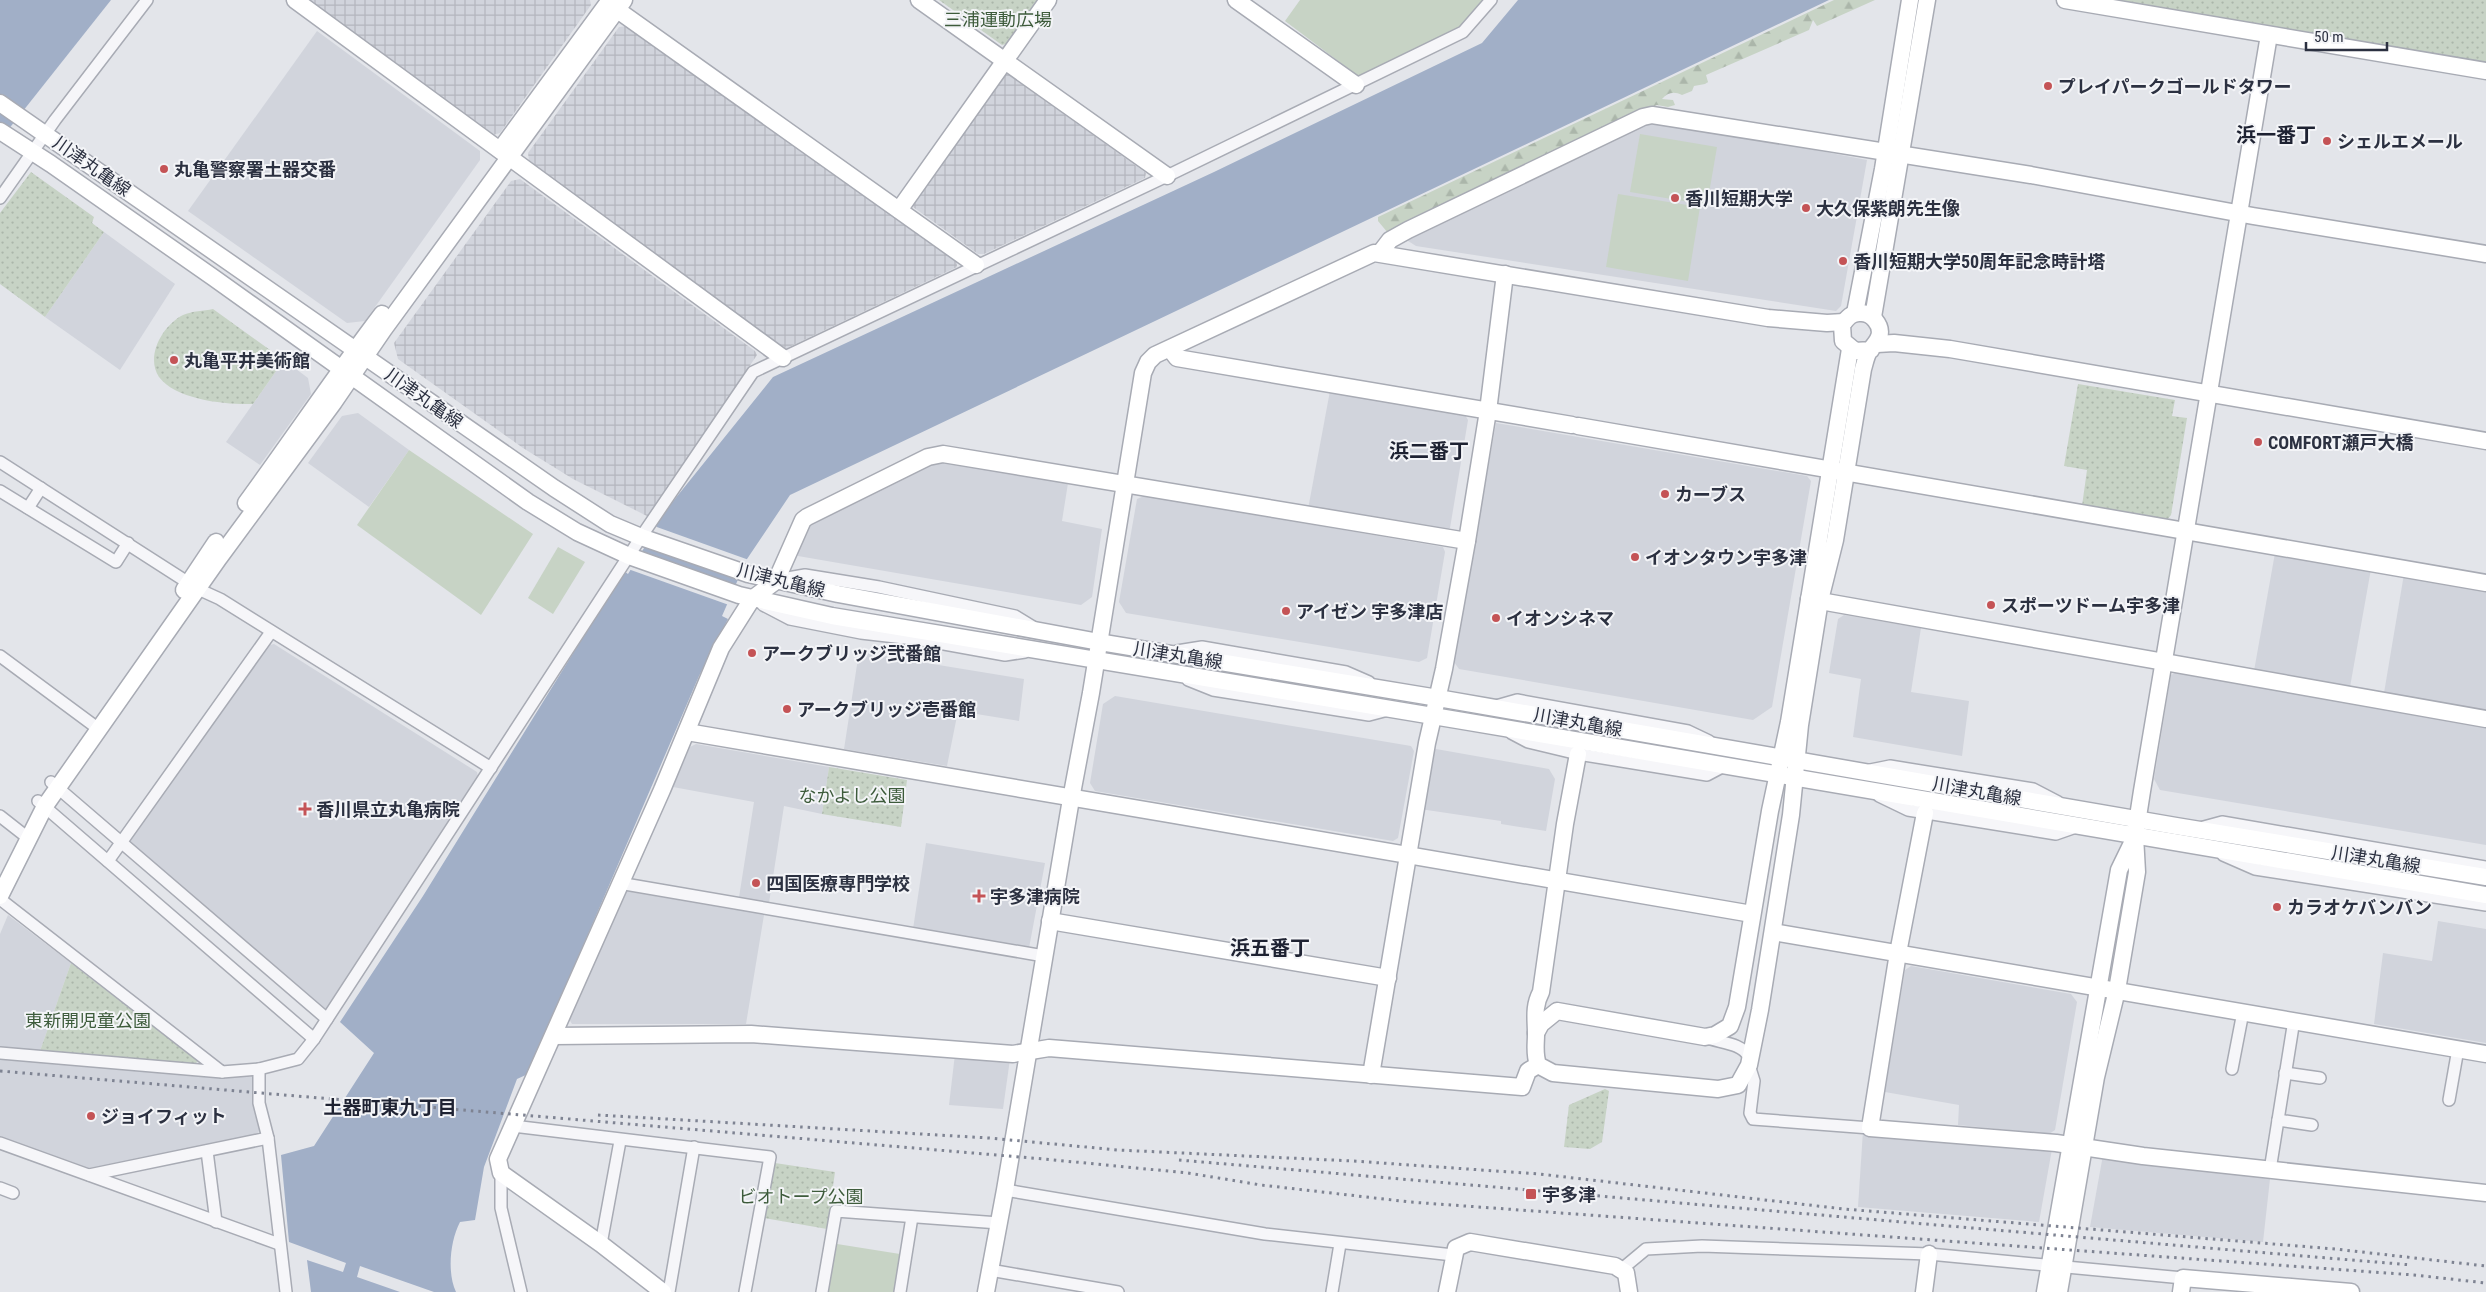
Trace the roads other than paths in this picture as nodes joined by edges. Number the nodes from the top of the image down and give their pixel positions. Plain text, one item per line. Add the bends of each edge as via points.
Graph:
1 (147, 0) edge
2 (294, 0) edge
3 (919, 0) edge
4 (1048, 0) edge
5 (1236, 0) edge
6 (1491, 0) edge
7 (2065, 0) edge
8 (613, 2) edge
9 (1909, 2) edge
10 (1927, 4) edge
11 (2268, 35) junction
12 (1004, 61) junction
13 (2486, 71) edge
14 (1356, 85) junction
15 (0, 103) edge
16 (0, 131) edge
17 (45, 134) junction
18 (1893, 152) junction
19 (33, 153) junction
20 (505, 153) junction
21 (1167, 176) junction
22 (0, 198) edge
23 (899, 210) junction
24 (2240, 213) junction
25 (1380, 253) junction
26 (2486, 254) edge
27 (976, 265) junction
28 (1505, 274) junction
29 (1848, 330) junction
30 (1875, 335) junction
31 (1170, 349) junction
32 (360, 353) junction
33 (783, 358) junction
34 (346, 374) junction
35 (2206, 394) junction
36 (1488, 411) junction
37 (2486, 441) edge
38 (0, 462) edge
39 (1839, 472) junction
40 (1126, 486) junction
41 (41, 488) junction
42 (0, 491) edge
43 (28, 508) junction
44 (2185, 531) junction
45 (644, 537) junction
46 (1467, 541) junction
47 (128, 543) junction
48 (632, 557) junction
49 (776, 581) junction
50 (2486, 582) edge
51 (193, 586) junction
52 (745, 597) junction
53 (1815, 600) junction
54 (271, 632) junction
55 (1099, 642) junction
56 (0, 656) edge
57 (1096, 660) junction
58 (2162, 662) junction
59 (1438, 698) junction
60 (1433, 716) junction
61 (2486, 718) edge
62 (95, 727) junction
63 (1500, 727) junction
64 (687, 732) junction
65 (1578, 754) junction
66 (1781, 756) junction
67 (1797, 760) junction
68 (1724, 766) junction
69 (491, 768) junction
70 (1777, 775) junction
71 (1796, 779) junction
72 (55, 785) junction
73 (1870, 792) junction
74 (1071, 799) junction
75 (41, 804) junction
76 (1925, 813) junction
77 (0, 816) edge
78 (2138, 819) junction
79 (2078, 827) junction
80 (2194, 830) junction
81 (24, 835) junction
82 (2135, 836) junction
83 (121, 842) junction
84 (2208, 849) junction
85 (1408, 854) junction
86 (108, 861) junction
87 (2486, 867) edge
88 (0, 870) edge
89 (2486, 877) edge
90 (1558, 880) junction
91 (620, 883) junction
92 (2486, 895) edge
93 (0, 897) edge
94 (2486, 905) edge
95 (1752, 914) junction
96 (1050, 921) junction
97 (218, 926) junction
98 (1773, 932) junction
99 (204, 944) junction
100 (1898, 953) junction
101 (1044, 956) junction
102 (1388, 978) junction
103 (2098, 987) junction
104 (2117, 990) junction
105 (1541, 992) junction
106 (1558, 1011) junction
107 (2243, 1012) junction
108 (327, 1019) junction
109 (2294, 1020) junction
110 (1536, 1033) junction
111 (554, 1036) junction
112 (1704, 1037) junction
113 (314, 1039) junction
114 (2458, 1049) junction
115 (1027, 1052) junction
116 (0, 1053) edge
117 (2486, 1054) edge
118 (1749, 1061) junction
119 (1538, 1065) junction
120 (259, 1069) junction
121 (2232, 1069) dead end
122 (222, 1072) junction
123 (2285, 1073) junction
124 (1371, 1075) junction
125 (2320, 1078) dead end
126 (2449, 1100) dead end
127 (2278, 1120) junction
128 (2312, 1125) dead end
129 (514, 1126) junction
130 (1870, 1128) junction
131 (268, 1138) junction
132 (620, 1140) junction
133 (0, 1143) edge
134 (2078, 1146) junction
135 (694, 1147) junction
136 (207, 1151) junction
137 (2270, 1170) junction
138 (501, 1173) junction
139 (89, 1176) junction
140 (0, 1188) edge
141 (1005, 1190) junction
142 (14, 1193) dead end
143 (2486, 1193) edge
144 (912, 1217) junction
145 (216, 1222) junction
146 (999, 1223) junction
147 (279, 1244) junction
148 (601, 1244) junction
149 (1340, 1244) junction
150 (1929, 1254) junction
151 (1453, 1255) junction
152 (2056, 1265) junction
153 (1622, 1268) junction
154 (990, 1270) junction
155 (2182, 1285) edge
156 (286, 1292) edge
157 (521, 1292) edge
158 (663, 1292) edge
159 (669, 1292) edge
160 (745, 1292) edge
161 (822, 1292) edge
162 (900, 1292) edge
163 (986, 1292) edge
164 (1118, 1292) edge
165 (1332, 1292) edge
166 (1447, 1292) edge
167 (1629, 1292) edge
168 (1924, 1292) edge
169 (2045, 1292) edge
170 (2059, 1292) edge
171 (2351, 1292) edge

1 - 17 street
2 - 20 street
3 - 12 street
4 - 12 street
5 - 14 street
6 - 14 street via 1463,32
7 - 11 street
8 - 20 street
8 - 23 street
9 - 10 street
9 - 18 street
10 - 18 street
11 - 13 street
11 - 24 street
12 - 21 street
12 - 23 street
14 - 21 street
15 - 17 street, 川津丸亀線
16 - 19 street, 川津丸亀線
17 - 19 street
17 - 32 street, 川津丸亀線
18 - 24 street
18 - 25 street via 1648,115 1408,230 1390,240
18 - 29 street
18 - 30 street
19 - 22 street
19 - 34 street, 川津丸亀線
20 - 32 street via 429,251
20 - 33 street
21 - 27 street
23 - 27 street
24 - 26 street
24 - 35 street
25 - 28 street
25 - 31 street via 1369,255
27 - 33 street
28 - 29 street via 1768,318 1827,323
28 - 36 street
29 - 30 street via 1860,352
29 - 30 street via 1868,314
29 - 39 street
30 - 35 street via 1894,343 1950,349
30 - 39 street via 1863,369
31 - 36 street via 1176,358
31 - 40 street via 1155,355 1143,373
32 - 34 street
32 - 45 street, 川津丸亀線 via 554,488 610,524
33 - 45 street via 753,372
34 - 48 street, 川津丸亀線 via 528,502 576,532
34 - 51 street via 219,558
35 - 37 street
35 - 44 street
36 - 39 street
36 - 46 street
38 - 41 street
39 - 44 street
39 - 53 street
40 - 46 street
40 - 49 street via 934,455 803,520
40 - 55 street
41 - 43 street
41 - 47 street
42 - 43 street
43 - 47 street via 116,562
44 - 50 street
44 - 58 street
45 - 48 street
45 - 49 street, 川津丸亀線
46 - 59 street
47 - 51 street
48 - 52 street, 川津丸亀線
48 - 69 street
49 - 52 street
49 - 55 street, 川津丸亀線
51 - 54 street via 220,599
51 - 62 street
52 - 57 street, 川津丸亀線 via 832,616
52 - 64 street
53 - 58 street
53 - 66 street
53 - 67 street
54 - 69 street
54 - 83 street
55 - 57 street
55 - 59 street, 川津丸亀線
56 - 62 street
57 - 60 street, 川津丸亀線
57 - 74 street
58 - 61 street
58 - 78 street
59 - 60 street
59 - 66 street, 川津丸亀線
60 - 63 street, 川津丸亀線
60 - 85 street
62 - 72 street
63 - 65 street via 1528,742
63 - 68 street, 川津丸亀線
64 - 74 street
64 - 91 street
65 - 68 street via 1706,775
65 - 90 street
66 - 67 street, 川津丸亀線
66 - 70 street
67 - 71 street
67 - 78 street, 川津丸亀線
68 - 70 street, 川津丸亀線
69 - 108 street
70 - 71 street, 川津丸亀線
70 - 95 street
71 - 73 street, 川津丸亀線
71 - 98 street
72 - 75 street
72 - 83 street
73 - 76 street via 1908,810
73 - 79 street, 川津丸亀線
74 - 85 street
74 - 96 street
75 - 81 street
75 - 86 street
76 - 79 street via 2056,834
76 - 100 street
77 - 81 street
78 - 80 street, 川津丸亀線
78 - 82 street
79 - 82 street, 川津丸亀線
80 - 87 street via 2222,822
80 - 89 street, 川津丸亀線
81 - 88 street
81 - 93 street
82 - 84 street, 川津丸亀線
82 - 103 street via 2118,870
82 - 104 street via 2137,872
83 - 86 street
83 - 97 street
84 - 92 street, 川津丸亀線
84 - 94 street via 2255,869
85 - 90 street
85 - 102 street
86 - 99 street
90 - 95 street
90 - 105 street
91 - 101 street
91 - 111 street
93 - 122 street
95 - 112 street via 1734,1017 1723,1032
96 - 101 street
96 - 102 street
97 - 99 street
97 - 108 street
98 - 100 street
98 - 118 street
99 - 113 street
100 - 103 street
100 - 130 street
101 - 115 street
102 - 124 street
103 - 104 street
103 - 134 street
104 - 107 street
104 - 134 street
105 - 106 street
105 - 110 street via 1534,1020
106 - 110 street via 1541,1024
106 - 112 street
107 - 109 street
107 - 121 street
108 - 113 street
109 - 114 street
109 - 123 street
110 - 119 street via 1534,1054
111 - 115 street via 751,1034 1012,1054
111 - 129 street
112 - 118 street via 1745,1050
113 - 120 street via 298,1059
114 - 117 street
114 - 126 street
115 - 124 street via 1048,1048
115 - 141 street
116 - 122 street
118 - 119 street via 1738,1086 1718,1089 1553,1073
118 - 130 street via 1754,1081 1750,1113 1753,1119
119 - 124 street via 1528,1071 1522,1087
120 - 122 street
120 - 131 street via 258,1103
123 - 125 street
123 - 127 street
127 - 128 street
127 - 137 street
129 - 132 street
129 - 138 street via 498,1159
130 - 134 street
131 - 136 street
131 - 147 street
132 - 135 street
132 - 148 street
133 - 139 street
134 - 137 street
134 - 152 street
135 - 159 street
135 - 160 street via 770,1157
136 - 139 street
136 - 145 street
137 - 143 street
138 - 148 street
138 - 157 street via 501,1208
139 - 145 street
140 - 142 street
141 - 146 street
141 - 149 street
144 - 146 street
144 - 161 street via 836,1211
144 - 162 street
145 - 147 street
146 - 154 street
147 - 156 street
148 - 158 street
149 - 151 street
149 - 165 street
150 - 152 street
150 - 153 street via 1653,1247
150 - 168 street
151 - 153 street via 1456,1248 1470,1242
151 - 166 street
152 - 155 street
152 - 169 street
152 - 170 street
153 - 167 street via 1629,1280
154 - 163 street
154 - 164 street
155 - 171 street

